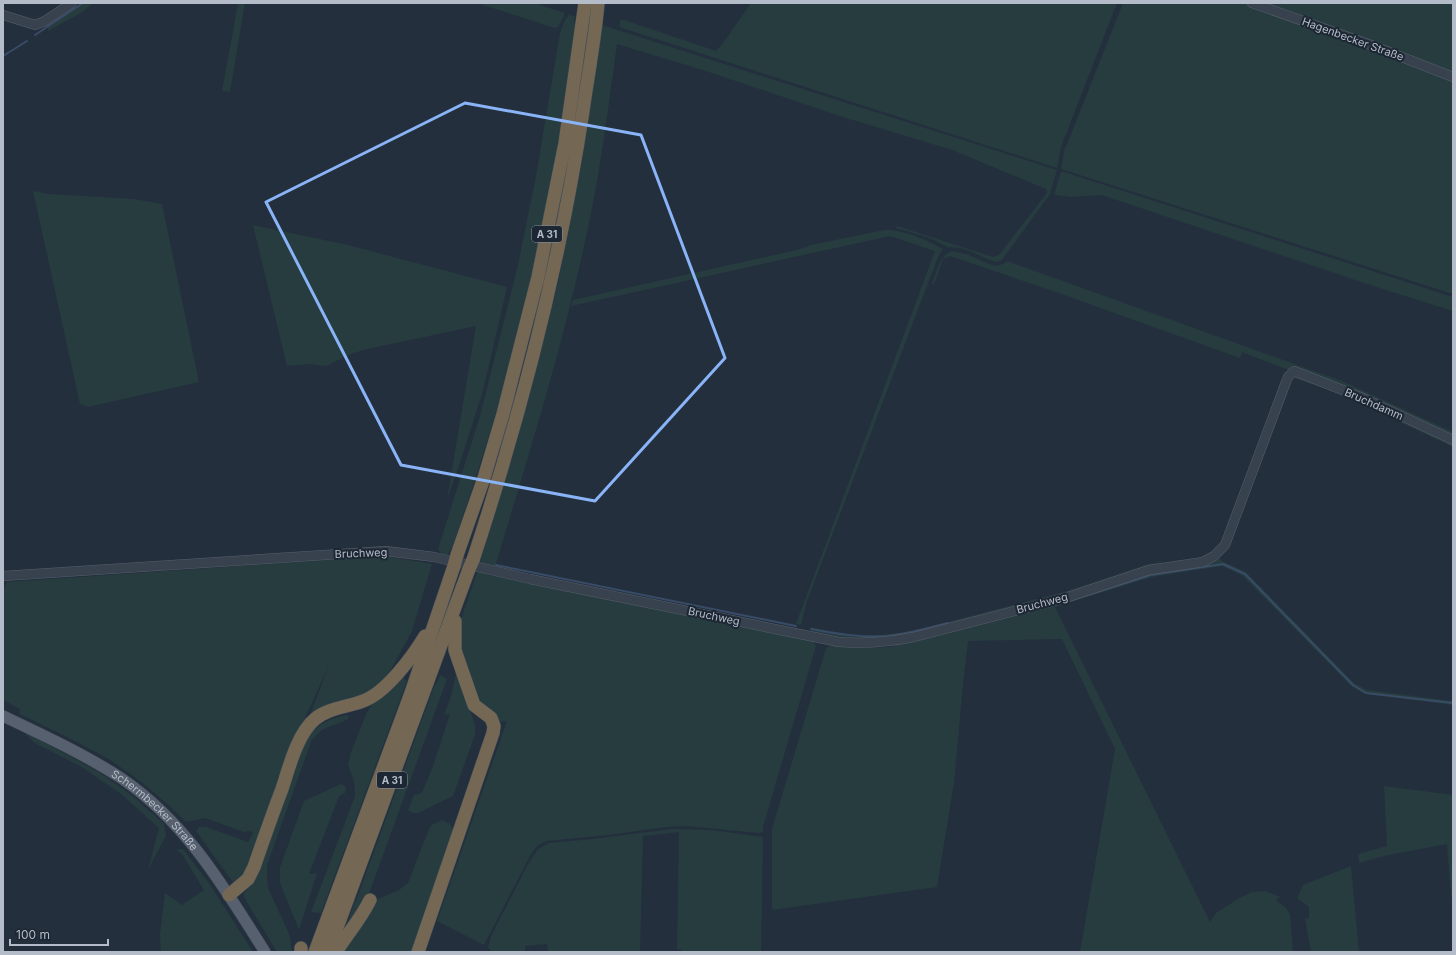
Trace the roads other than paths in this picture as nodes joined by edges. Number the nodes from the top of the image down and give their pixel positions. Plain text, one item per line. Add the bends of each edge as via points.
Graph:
1 (72, 3) edge
2 (1252, 3) edge
3 (584, 6) edge
4 (597, 9) edge
5 (3, 15) edge
6 (1453, 77) edge
7 (1294, 371) joint
8 (1453, 440) edge
9 (3, 576) edge
10 (456, 608) junction
11 (438, 614) junction
12 (3, 716) edge
13 (229, 895) junction
14 (370, 900) dead end
15 (265, 952) edge
16 (315, 952) edge
17 (328, 952) edge
18 (336, 952) edge
19 (418, 952) edge

1 - 5 street via 35,25
2 - 6 street, Hagenbecker Straße via 1371,44
3 - 11 highway, A 31 via 565,143 538,278 484,478
4 - 10 highway, A 31 via 577,147 552,272 500,475
7 - 8 street, Bruchdamm via 1363,398
7 - 9 street, Bruchweg via 1286,382 1225,545 1214,556 1203,562 1149,570 1065,598 890,642 839,642 434,557 386,551
10 - 17 highway, A 31
10 - 19 highway via 454,650 474,705 491,718 494,733
11 - 13 highway via 417,649 381,689 363,701 325,712 308,726 297,746 254,867 248,879
11 - 16 highway, A 31 via 409,700
12 - 13 main road, Schermbecker Straße via 90,760 138,791 184,834
13 - 15 main road, Schermbecker Straße
14 - 18 highway

